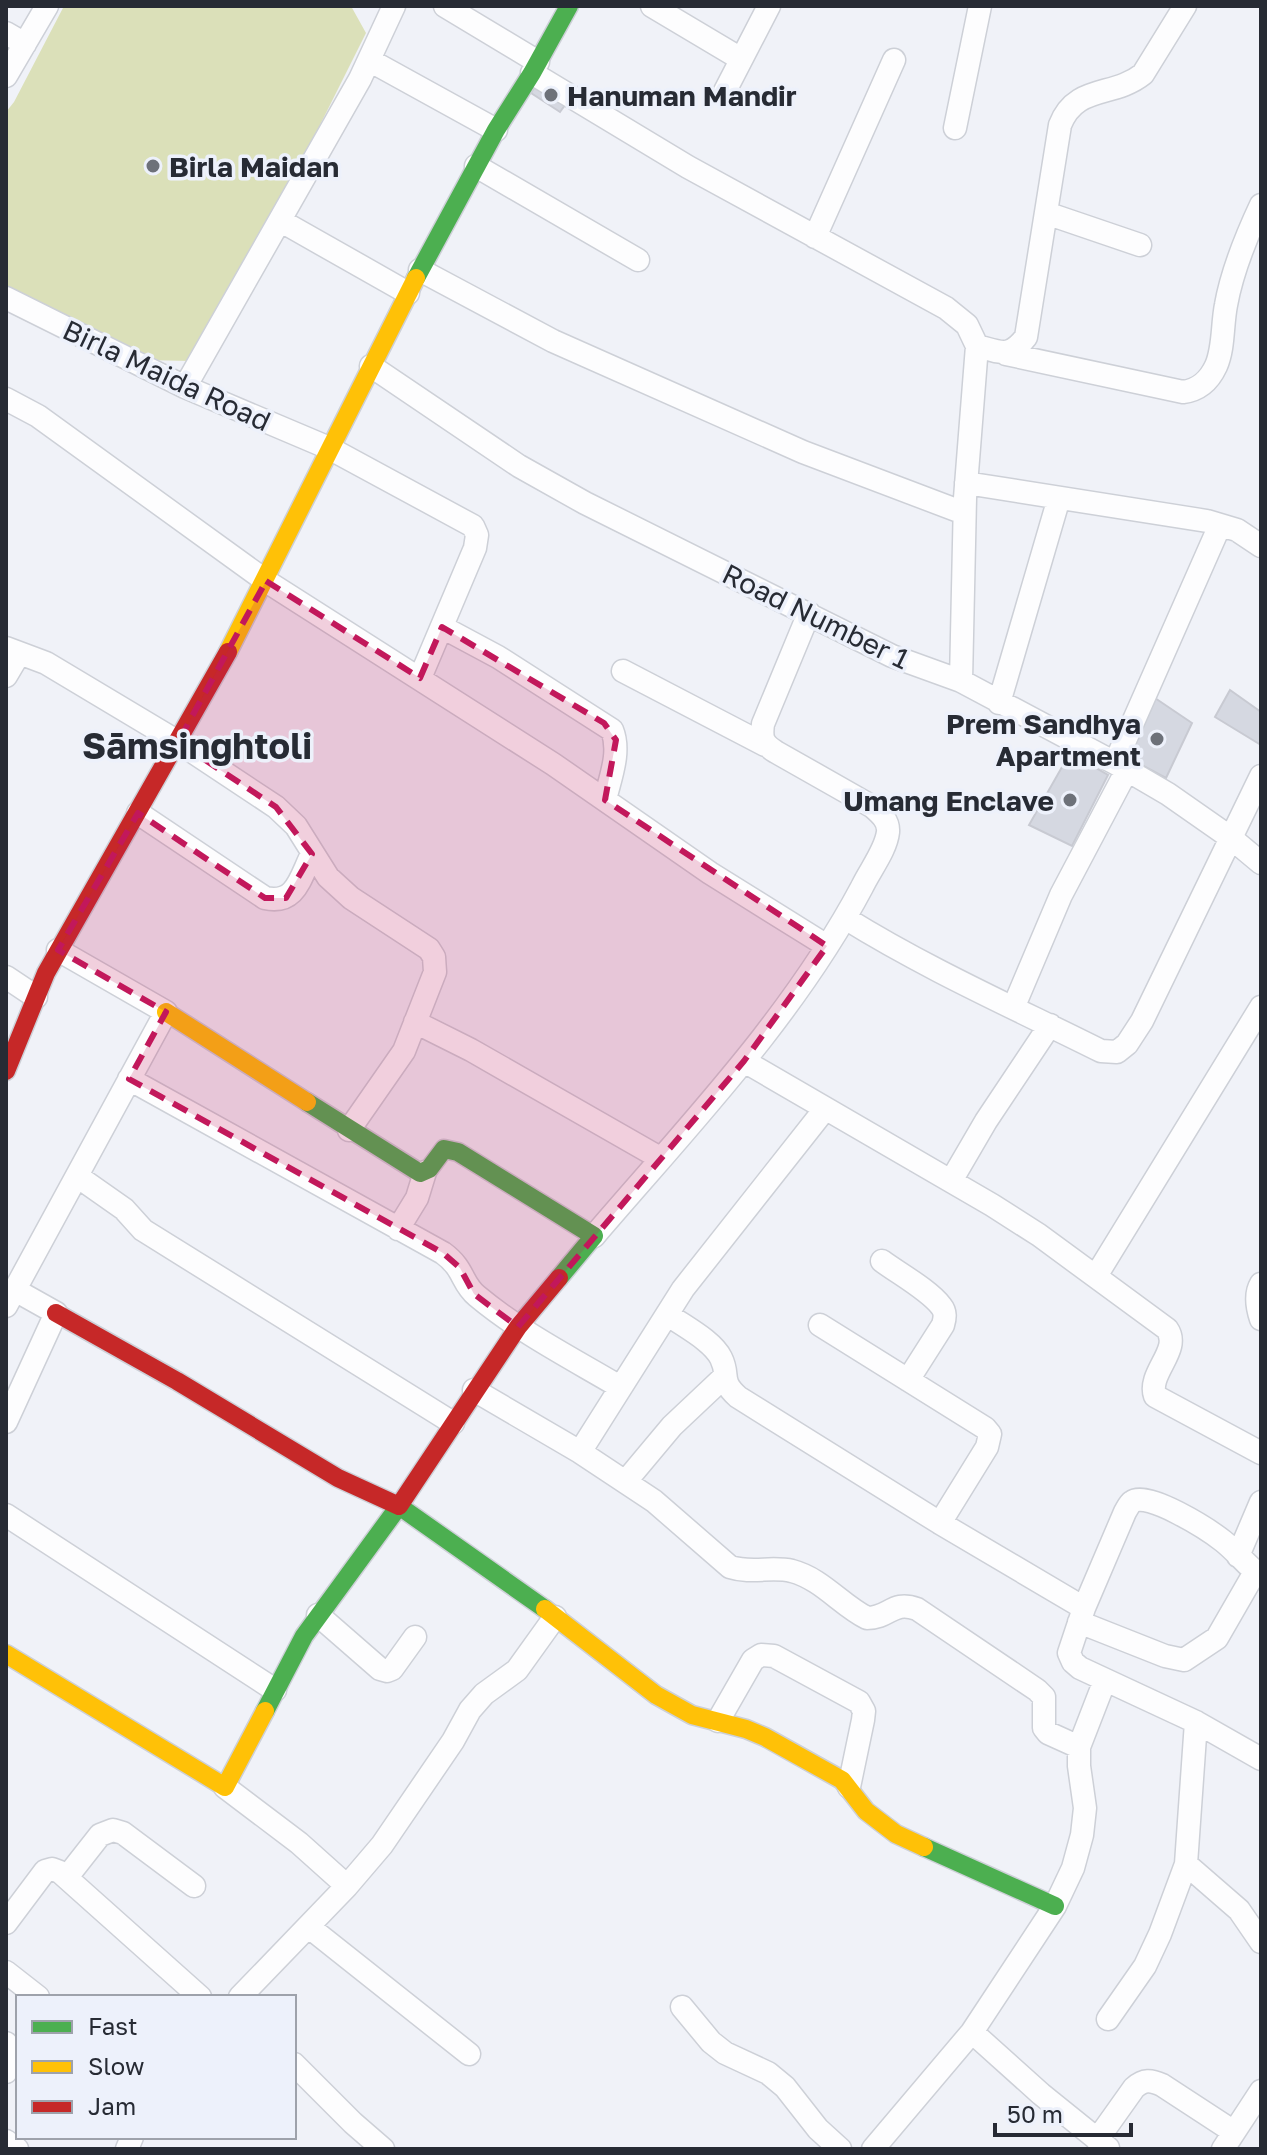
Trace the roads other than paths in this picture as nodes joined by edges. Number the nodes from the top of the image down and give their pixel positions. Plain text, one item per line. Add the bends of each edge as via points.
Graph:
1 (47, 6) edge
2 (394, 6) edge
3 (445, 6) edge
4 (569, 6) edge
5 (652, 6) edge
6 (769, 6) edge
7 (980, 6) edge
8 (1185, 6) edge
9 (15, 39) edge
10 (741, 59) junction
11 (369, 60) junction
12 (894, 60) dead end
13 (535, 68) junction
14 (6, 76) edge
15 (724, 93) dead end
16 (955, 128) dead end
17 (496, 130) junction
18 (476, 166) junction
19 (1261, 205) edge
20 (1046, 213) junction
21 (281, 221) junction
22 (815, 237) junction
23 (1140, 245) dead end
24 (638, 260) dead end
25 (420, 270) junction
26 (408, 293) junction
27 (6, 298) edge
28 (977, 346) junction
29 (1006, 354) junction
30 (371, 366) junction
31 (185, 387) junction
32 (6, 399) edge
33 (329, 448) junction
34 (966, 483) junction
35 (1059, 498) junction
36 (964, 513) junction
37 (1220, 525) junction
38 (1261, 546) edge
39 (266, 581) junction
40 (809, 613) junction
41 (442, 627) junction
42 (13, 651) edge
43 (623, 671) dead end
44 (6, 676) edge
45 (420, 678) junction
46 (961, 681) junction
47 (999, 703) junction
48 (178, 742) junction
49 (765, 745) junction
50 (1121, 766) junction
51 (1261, 776) edge
52 (605, 800) junction
53 (138, 813) junction
54 (1231, 838) junction
55 (312, 854) junction
56 (1261, 863) edge
57 (845, 918) junction
58 (827, 946) junction
59 (58, 950) junction
60 (6, 977) edge
61 (36, 997) junction
62 (1014, 1006) junction
63 (1261, 1007) edge
64 (166, 1012) junction
65 (415, 1022) junction
66 (1050, 1025) junction
67 (744, 1061) junction
68 (7, 1066) edge
69 (129, 1079) junction
70 (825, 1109) junction
71 (349, 1130) junction
72 (660, 1158) junction
73 (425, 1172) junction
74 (77, 1176) junction
75 (951, 1181) junction
76 (398, 1229) junction
77 (594, 1236) junction
78 (882, 1261) dead end
79 (1096, 1276) junction
80 (1261, 1284) edge
81 (11, 1298) edge
82 (56, 1313) junction
83 (667, 1314) junction
84 (1261, 1319) edge
85 (820, 1325) dead end
86 (518, 1327) junction
87 (724, 1377) junction
88 (908, 1380) junction
89 (620, 1387) junction
90 (474, 1390) junction
91 (11, 1397) edge
92 (6, 1422) edge
93 (453, 1423) junction
94 (580, 1452) junction
95 (1261, 1453) edge
96 (626, 1481) junction
97 (1261, 1502) edge
98 (399, 1506) junction
99 (6, 1515) edge
100 (940, 1523) junction
101 (1238, 1556) junction
102 (1258, 1574) edge
103 (318, 1615) junction
104 (1081, 1615) junction
105 (555, 1617) junction
106 (415, 1637) dead end
107 (6, 1654) edge
108 (1105, 1680) junction
109 (275, 1690) junction
110 (718, 1721) junction
111 (1196, 1722) junction
112 (1079, 1747) junction
113 (1261, 1759) edge
114 (225, 1787) junction
115 (849, 1787) junction
116 (1186, 1864) junction
117 (67, 1877) junction
118 (194, 1886) dead end
119 (347, 1886) junction
120 (1055, 1906) junction
121 (6, 1923) edge
122 (309, 1927) junction
123 (1261, 1942) edge
124 (6, 1972) edge
125 (35, 1995) edge
126 (198, 1995) edge
127 (242, 1995) edge
128 (682, 2007) dead end
129 (1108, 2019) dead end
130 (972, 2032) junction
131 (6, 2043) edge
132 (469, 2054) dead end
133 (296, 2066) edge
134 (6, 2072) edge
135 (1261, 2091) edge
136 (1228, 2140) edge
137 (6, 2141) edge
138 (1103, 2144) edge
139 (17, 2149) edge
140 (383, 2149) edge
141 (840, 2149) edge
142 (873, 2149) edge

1 - 9 street
2 - 11 street
3 - 13 street
4 - 13 street
5 - 10 street
6 - 10 street
7 - 16 street
8 - 20 street via 1143,74 1066,109
9 - 14 street
10 - 15 street
11 - 17 street
11 - 21 street
12 - 22 street
13 - 17 street
13 - 22 street via 688,167
17 - 18 street
18 - 24 street
18 - 25 street
19 - 29 street via 1230,287 1215,368 1195,390 1183,392
20 - 23 street
20 - 29 street via 1026,337
21 - 26 street
21 - 31 street
22 - 28 street via 946,308 967,325
25 - 26 street
25 - 36 street via 553,341 803,452
26 - 30 street
27 - 31 street, Birla Maida Road
28 - 29 street
28 - 34 street
30 - 33 street
30 - 40 street, Road Number 1 via 519,466
31 - 33 street, Birla Maida Road
32 - 39 street via 38,416
33 - 39 street
33 - 41 street, Birla Maida Road via 473,526 475,548
34 - 35 street
34 - 36 street
35 - 37 street
35 - 47 street
36 - 46 street
37 - 38 street
37 - 50 street
39 - 45 street
39 - 48 street
40 - 46 street, Road Number 1 via 892,656
40 - 49 street via 763,724
41 - 45 street
41 - 52 street via 612,730 616,754
42 - 44 street
42 - 48 street via 46,663
43 - 49 street
45 - 52 street
46 - 47 street, Road Number 1
47 - 50 street, Road Number 1
48 - 53 street
48 - 55 street via 276,807 296,826
49 - 57 street via 884,816 889,829 885,843
50 - 54 street, Road Number 1
50 - 62 street
51 - 54 street
52 - 58 street
53 - 55 street via 265,898 286,898
53 - 59 street
54 - 56 street, Road Number 1
54 - 66 street via 1127,1044 1117,1052 1101,1051
55 - 65 street via 351,898 434,957 435,972
57 - 58 street
57 - 62 street via 896,950
58 - 67 street
59 - 61 street
59 - 64 street
60 - 61 street
61 - 68 street
62 - 66 street
63 - 79 street
64 - 69 street
64 - 71 street
65 - 71 street via 396,1065
65 - 72 street
66 - 75 street
67 - 70 street
67 - 72 street
69 - 74 street
69 - 76 street
70 - 75 street
70 - 83 street
71 - 73 street
72 - 77 street
73 - 76 street
73 - 77 street via 444,1149 458,1152
74 - 81 street
74 - 93 street via 124,1209 143,1230
75 - 79 street
76 - 86 street via 454,1261 474,1294
77 - 86 street
78 - 88 street via 935,1300 945,1316
79 - 95 street via 1172,1335 1154,1380 1155,1396
80 - 84 street
81 - 82 street
82 - 91 street
82 - 98 street via 338,1478
83 - 87 street via 716,1351
83 - 89 street
85 - 88 street
86 - 89 street
86 - 90 street
87 - 96 street via 672,1426
87 - 100 street via 729,1388 758,1410
88 - 100 street via 990,1434
89 - 94 street
90 - 93 street
90 - 94 street
91 - 92 street
93 - 98 street
94 - 96 street
96 - 112 street via 730,1567 796,1572 867,1618 905,1605 917,1609 1037,1690 1044,1697 1044,1728
97 - 101 street
98 - 103 street
98 - 105 street
99 - 109 street
100 - 104 street
101 - 102 street
101 - 104 street via 1209,1531 1155,1501 1133,1501
102 - 104 street via 1217,1638 1184,1660
103 - 106 street via 387,1671
103 - 109 street
104 - 108 street via 1069,1653 1073,1662
105 - 110 street via 656,1695 692,1715
105 - 119 street via 517,1670 470,1710 382,1845
107 - 114 street
108 - 111 street
108 - 112 street
109 - 114 street
110 - 115 street via 765,1737
110 - 115 street via 753,1660 774,1656 859,1702 863,1720
111 - 113 street
111 - 116 street
112 - 120 street via 1082,1835
114 - 119 street
115 - 120 street via 866,1811 896,1834
116 - 123 street via 1239,1910
116 - 129 street via 1145,1966
117 - 118 street via 100,1835 113,1830
117 - 121 street via 45,1871
117 - 126 street
119 - 122 street
120 - 130 street
122 - 127 street
122 - 132 street
124 - 125 street
128 - 141 street via 725,2053 785,2087
130 - 138 street
130 - 142 street
131 - 134 street via 15,2060
133 - 140 street
135 - 136 street
136 - 138 street via 1151,2080 1134,2088
137 - 139 street

